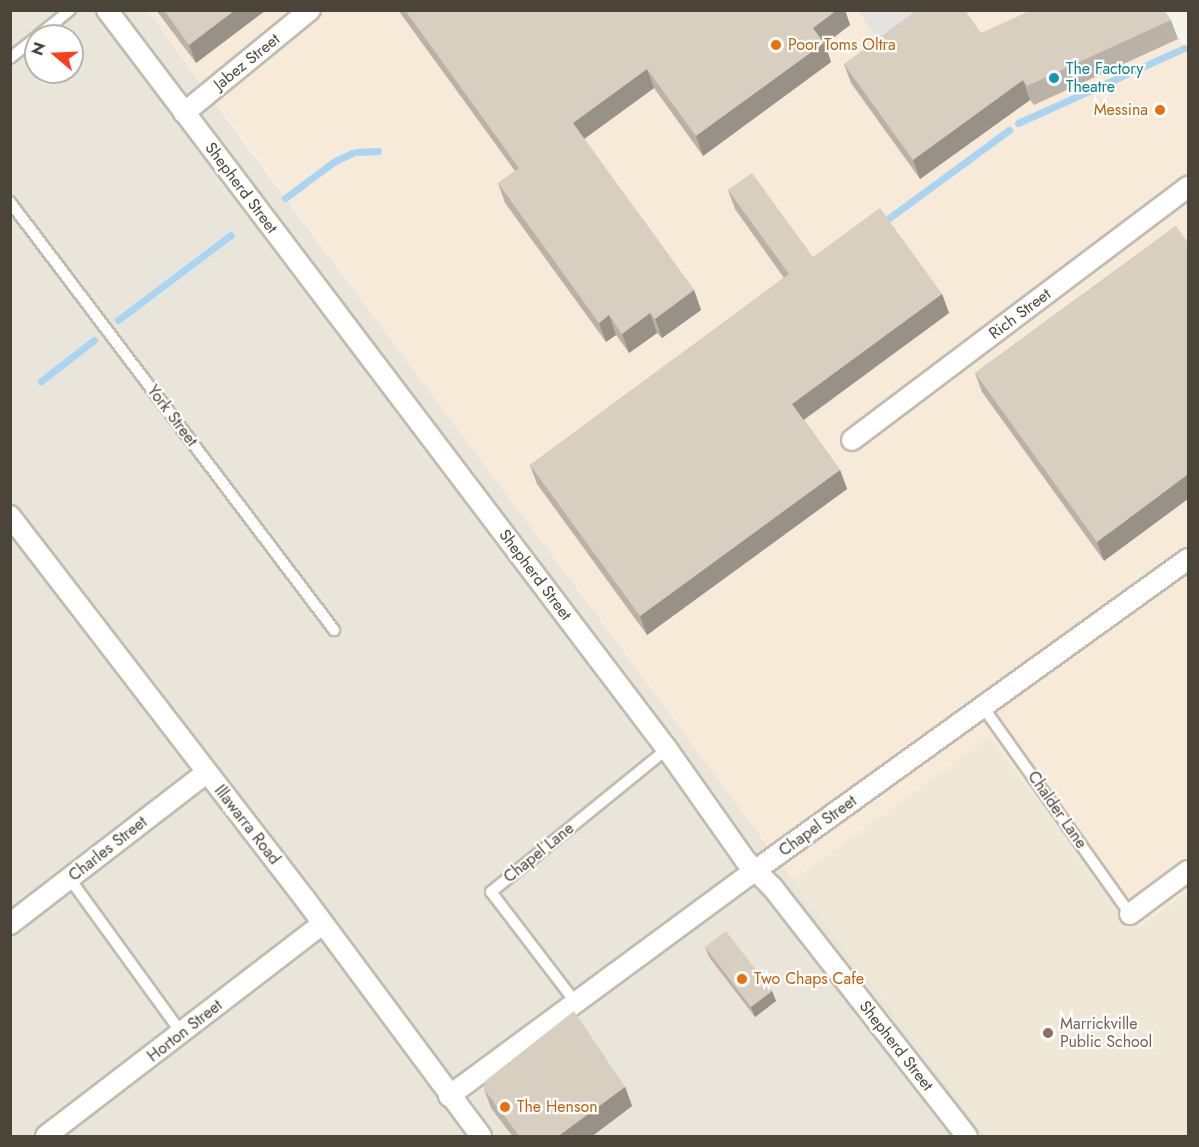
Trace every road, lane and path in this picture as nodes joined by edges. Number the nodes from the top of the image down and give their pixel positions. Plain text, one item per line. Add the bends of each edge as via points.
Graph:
1 (70, 10) edge
2 (107, 10) edge
3 (310, 10) edge
4 (53, 24) edge
5 (24, 47) edge
6 (10, 57) edge
7 (184, 113) junction
8 (1188, 187) edge
9 (10, 202) edge
10 (852, 440) dead end
11 (11, 518) edge
12 (1188, 559) edge
13 (334, 630) dead end
14 (983, 706) junction
15 (667, 749) junction
16 (206, 773) junction
17 (756, 870) junction
18 (1188, 871) edge
19 (70, 879) junction
20 (1130, 914) joint
21 (10, 924) edge
22 (322, 924) junction
23 (576, 1003) junction
24 (182, 1034) junction
25 (449, 1096) junction
26 (46, 1137) edge
27 (481, 1137) edge
28 (967, 1137) edge

1 - 4 lane
2 - 7 street, Shepherd Street
3 - 7 street, Jabez Street
5 - 6 lane
7 - 15 street, Shepherd Street
8 - 10 street, Rich Street
9 - 13 lane, York Street
11 - 16 street, Illawarra Road
12 - 14 street, Chapel Street
14 - 17 street, Chapel Street
14 - 20 lane, Chalder Lane
15 - 17 street, Shepherd Street
15 - 23 lane, Chapel Lane via 491,892
16 - 19 street, Charles Street
16 - 22 street, Illawarra Road
17 - 23 street, Chapel Street
17 - 28 street, Shepherd Street
18 - 20 street
19 - 21 street, Charles Street
19 - 24 lane
22 - 24 street, Horton Street
22 - 25 street, Illawarra Road
23 - 25 street, Chapel Street
24 - 26 street, Horton Street
25 - 27 street, Illawarra Road

